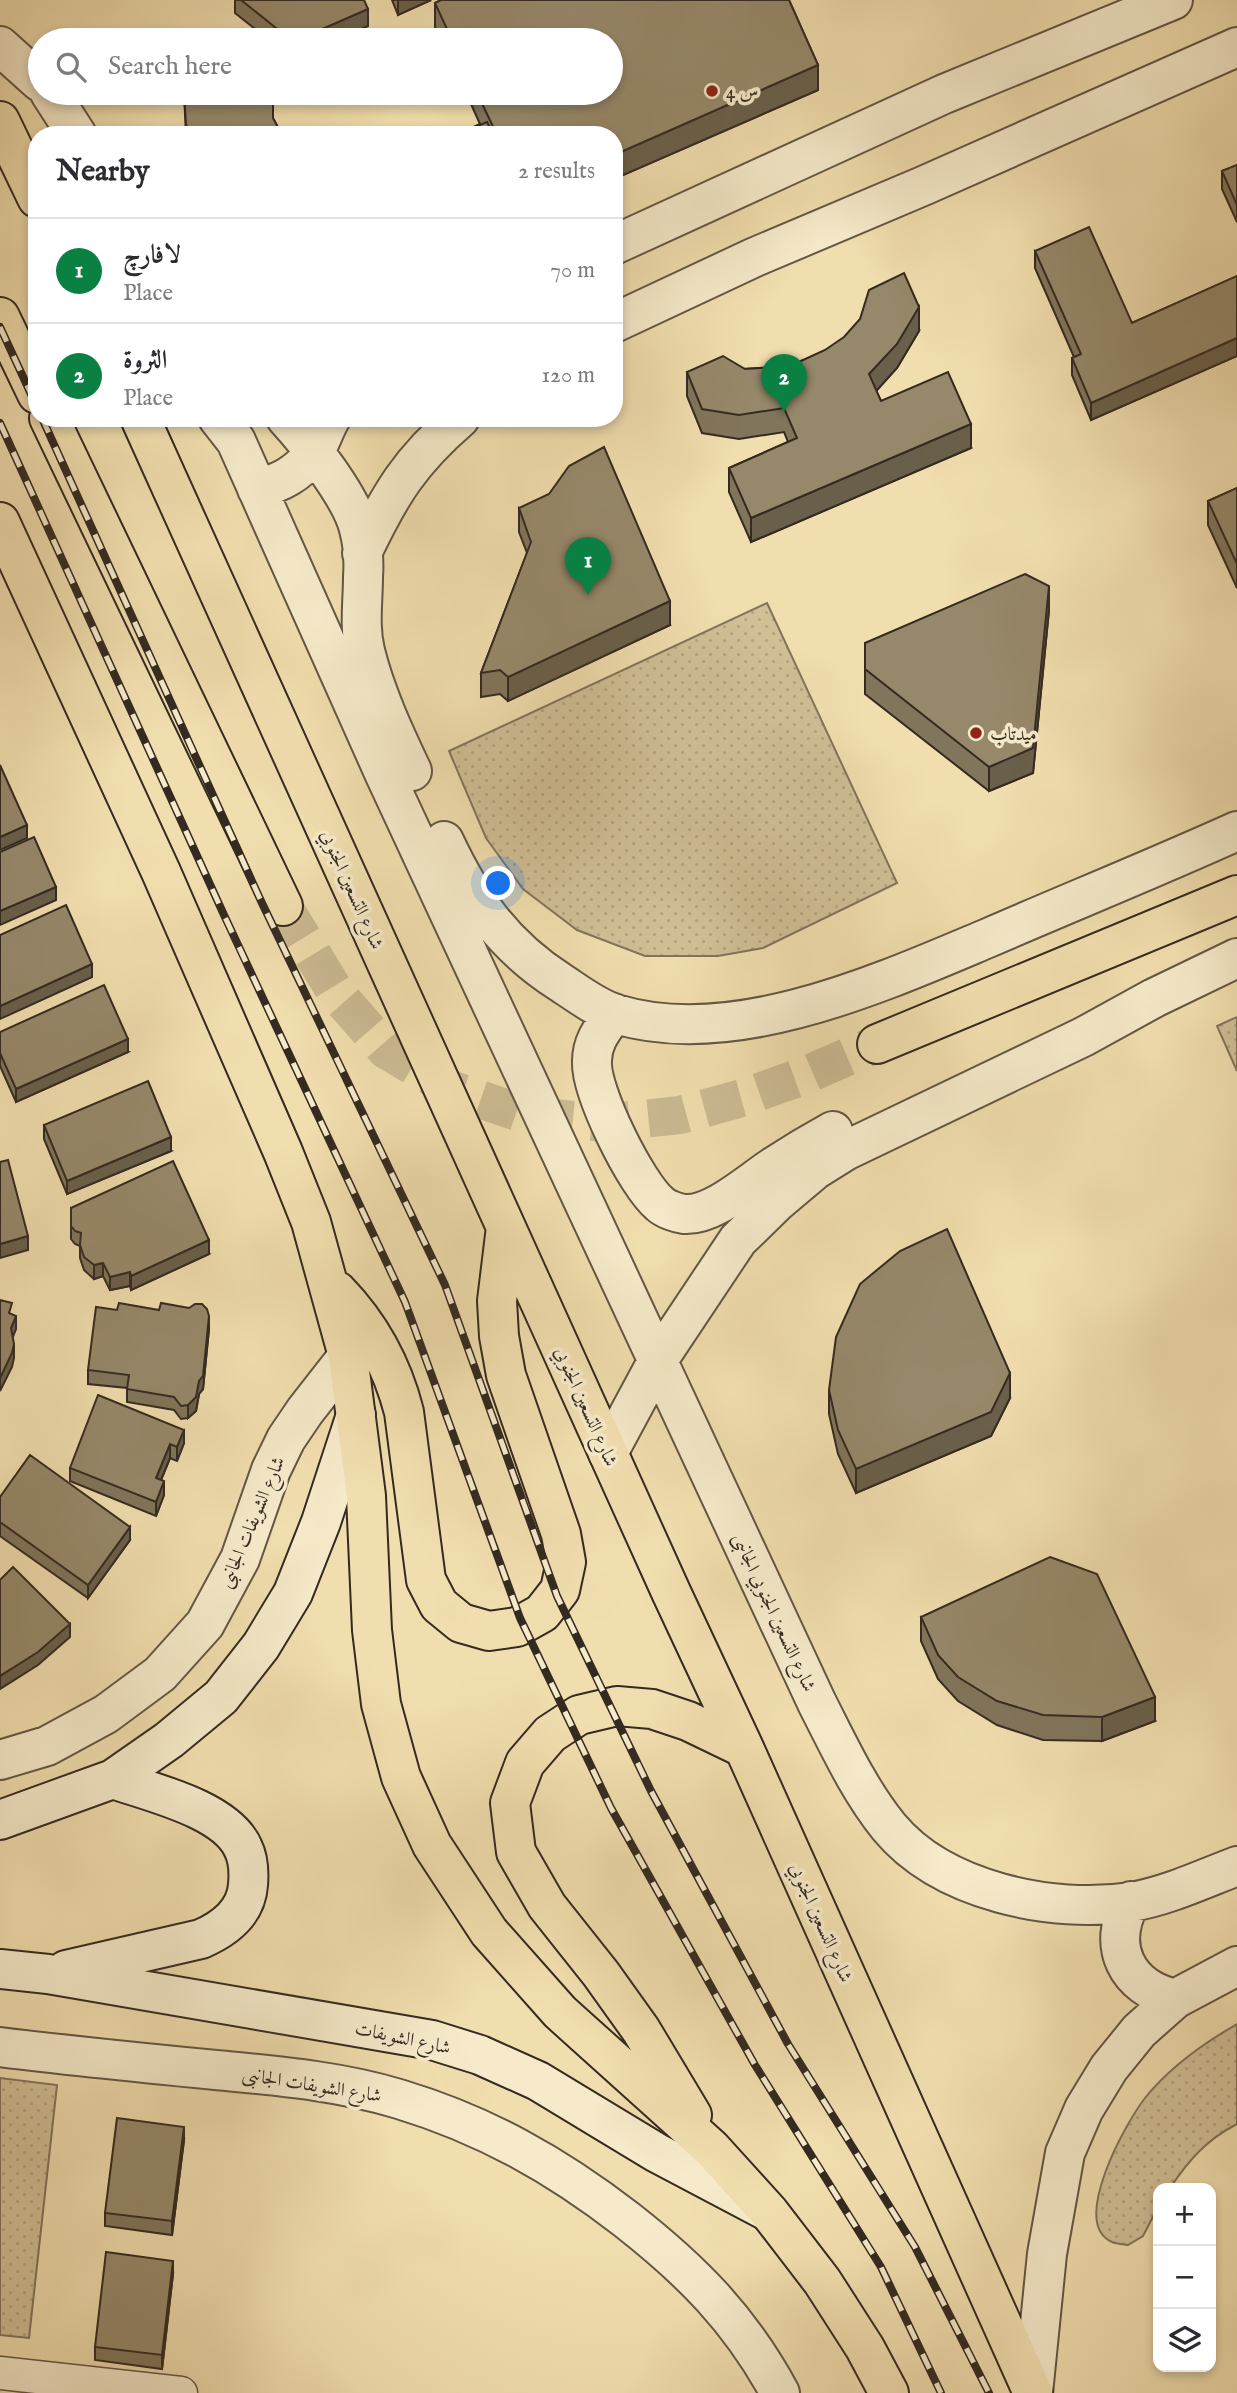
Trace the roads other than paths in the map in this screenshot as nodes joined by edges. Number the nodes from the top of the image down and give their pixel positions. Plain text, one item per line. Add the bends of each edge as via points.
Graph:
1 (1174, 0) edge
2 (0, 46) edge
3 (1237, 47) edge
4 (28, 71) edge
5 (58, 105) edge
6 (0, 121) edge
7 (71, 126) edge
8 (28, 179) edge
9 (623, 241) edge
10 (0, 317) edge
11 (623, 319) edge
12 (28, 375) edge
13 (53, 427) edge
14 (145, 427) edge
15 (225, 427) edge
16 (293, 427) edge
17 (327, 427) edge
18 (450, 427) edge
19 (314, 453) junction
20 (257, 489) junction
21 (0, 522) edge
22 (362, 553) junction
23 (13, 579) edge
24 (397, 769) junction
25 (1237, 831) edge
26 (1237, 895) edge
27 (283, 906) tunnel mouth
28 (1237, 958) edge
29 (1154, 998) junction
30 (614, 1013) junction
31 (877, 1044) tunnel mouth
32 (506, 1227) junction
33 (330, 1285) junction
34 (348, 1356) junction
35 (658, 1360) junction
36 (356, 1415) junction
37 (608, 1453) junction
38 (744, 1748) junction
39 (0, 1760) edge
40 (113, 1779) junction
41 (0, 1820) edge
42 (1237, 1866) edge
43 (1131, 1902) junction
44 (1237, 1966) edge
45 (0, 1969) edge
46 (48, 1974) junction
47 (1175, 1999) junction
48 (0, 2047) edge
49 (711, 2148) junction
50 (769, 2212) junction
51 (0, 2373) edge
52 (181, 2393) edge
53 (780, 2393) edge
54 (889, 2393) edge
55 (1033, 2393) edge

1 - 9 street via 944,94
2 - 4 street
3 - 11 street
5 - 7 street
6 - 8 highway
10 - 12 highway
13 - 27 highway
14 - 32 highway, شارع التسعين الجنوبي
15 - 20 street
16 - 19 street
17 - 19 street
18 - 22 street via 405,473
19 - 20 street via 282,482
19 - 22 street via 349,505 359,528
20 - 24 street
21 - 23 highway
22 - 24 street via 365,651
23 - 33 highway via 161,872 278,1139
24 - 30 street via 461,878 512,944 545,972
24 - 35 street, شارع التسعين الجنوبي الجانبى
25 - 30 street via 859,990 788,1012 666,1023
26 - 31 highway
28 - 29 street
29 - 30 street via 1120,1003 1076,1018 919,1089 813,1142 723,1201 702,1212 684,1214 662,1207 634,1172 596,1086 591,1062 595,1040
29 - 35 street via 815,1170 738,1240
32 - 33 highway via 497,1301 499,1336 506,1375 561,1534 566,1562 554,1598 542,1613 517,1628 489,1631 461,1623 439,1605 426,1580 398,1388 378,1342
32 - 37 highway, شارع التسعين الجنوبي
33 - 34 highway
34 - 36 highway
34 - 39 street, شارع الشويفات الجانبى via 286,1439 240,1559 205,1624 160,1674 106,1714 47,1746
35 - 37 street
35 - 43 street, شارع التسعين الجنوبي الجانبى via 850,1768 890,1829 912,1851 946,1871 1007,1896 1058,1904
36 - 40 street via 293,1593 261,1646 221,1697
36 - 49 highway via 381,1704 401,1777 432,1845 489,1932 560,2012
37 - 38 highway, شارع التسعين الجنوبي
38 - 49 highway via 652,1709 617,1706 579,1715 550,1734 525,1763 510,1803 516,1852 547,1906 641,2030
38 - 55 highway, شارع التسعين الجنوبي
40 - 41 street
40 - 46 street via 190,1807 229,1828 243,1847 249,1869 248,1892 238,1913 222,1930 201,1939
42 - 43 street, شارع التسعين الجنوبي الجانبى
43 - 47 street via 1120,1931 1125,1963 1145,1988
44 - 47 street
45 - 46 street, شارع الشويفات
46 - 50 street, شارع الشويفات via 432,2040 480,2055 538,2081 657,2153
47 - 55 street via 1139,2031 1109,2068 1065,2153 1047,2254
48 - 53 street, شارع الشويفات الجانبى via 347,2086 397,2098 494,2135 584,2187 666,2251 705,2287 739,2328
49 - 50 highway
50 - 54 highway via 829,2292
51 - 52 street

